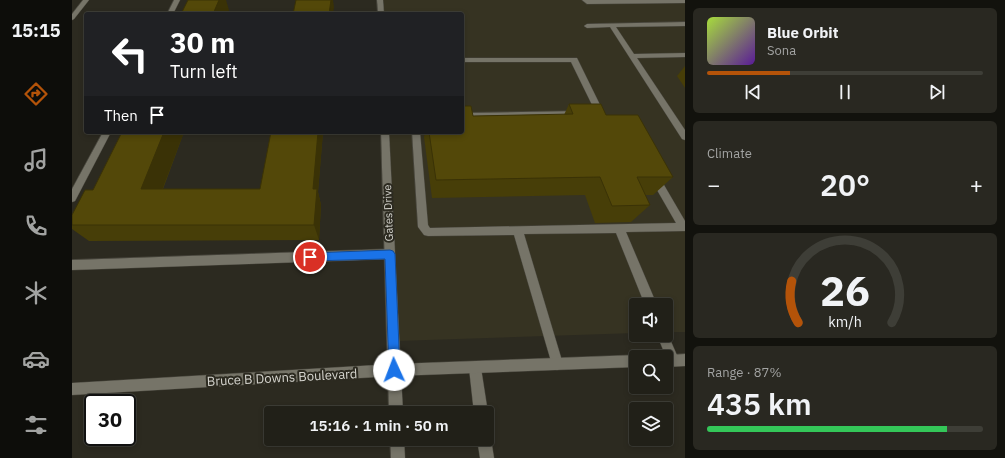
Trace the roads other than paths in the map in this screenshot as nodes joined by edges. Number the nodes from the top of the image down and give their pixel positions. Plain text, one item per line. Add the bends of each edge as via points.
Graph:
1 (86, 0) edge
2 (177, 0) edge
3 (380, 0) edge
4 (585, 0) edge
5 (685, 1) edge
6 (171, 12) edge
7 (381, 12) edge
8 (72, 18) edge
9 (685, 24) edge
10 (587, 26) dead end
11 (612, 26) junction
12 (685, 55) edge
13 (632, 56) junction
14 (464, 60) edge
15 (464, 116) edge
16 (106, 134) edge
17 (385, 134) edge
18 (416, 134) edge
19 (685, 137) edge
20 (649, 168) edge
21 (72, 198) edge
22 (618, 228) junction
23 (518, 230) junction
24 (390, 254) junction
25 (72, 265) edge
26 (647, 298) edge
27 (666, 342) edge
28 (675, 360) edge
29 (629, 361) edge
30 (557, 364) junction
31 (475, 368) junction
32 (394, 370) junction
33 (72, 389) edge
34 (396, 406) edge
35 (480, 406) edge
36 (398, 446) edge
37 (485, 446) edge
38 (398, 458) edge
39 (487, 458) edge

1 - 8 street
2 - 6 street
3 - 7 street
4 - 5 street
9 - 11 street
10 - 11 street
11 - 13 street
12 - 13 street
13 - 19 street
14 - 15 street via 574,60 596,114
16 - 21 street
17 - 24 street, Gates Drive
18 - 23 street via 423,227 428,232
20 - 22 street via 682,227
22 - 23 street
22 - 26 street
23 - 30 street
24 - 25 street
24 - 32 street, Gates Drive
27 - 28 street
29 - 30 street, Bruce B Downs Boulevard
30 - 31 street, Bruce B Downs Boulevard
31 - 32 street, Bruce B Downs Boulevard
31 - 35 street
32 - 33 street, Bruce B Downs Boulevard
32 - 34 street, Gates Drive
36 - 38 street
37 - 39 street

